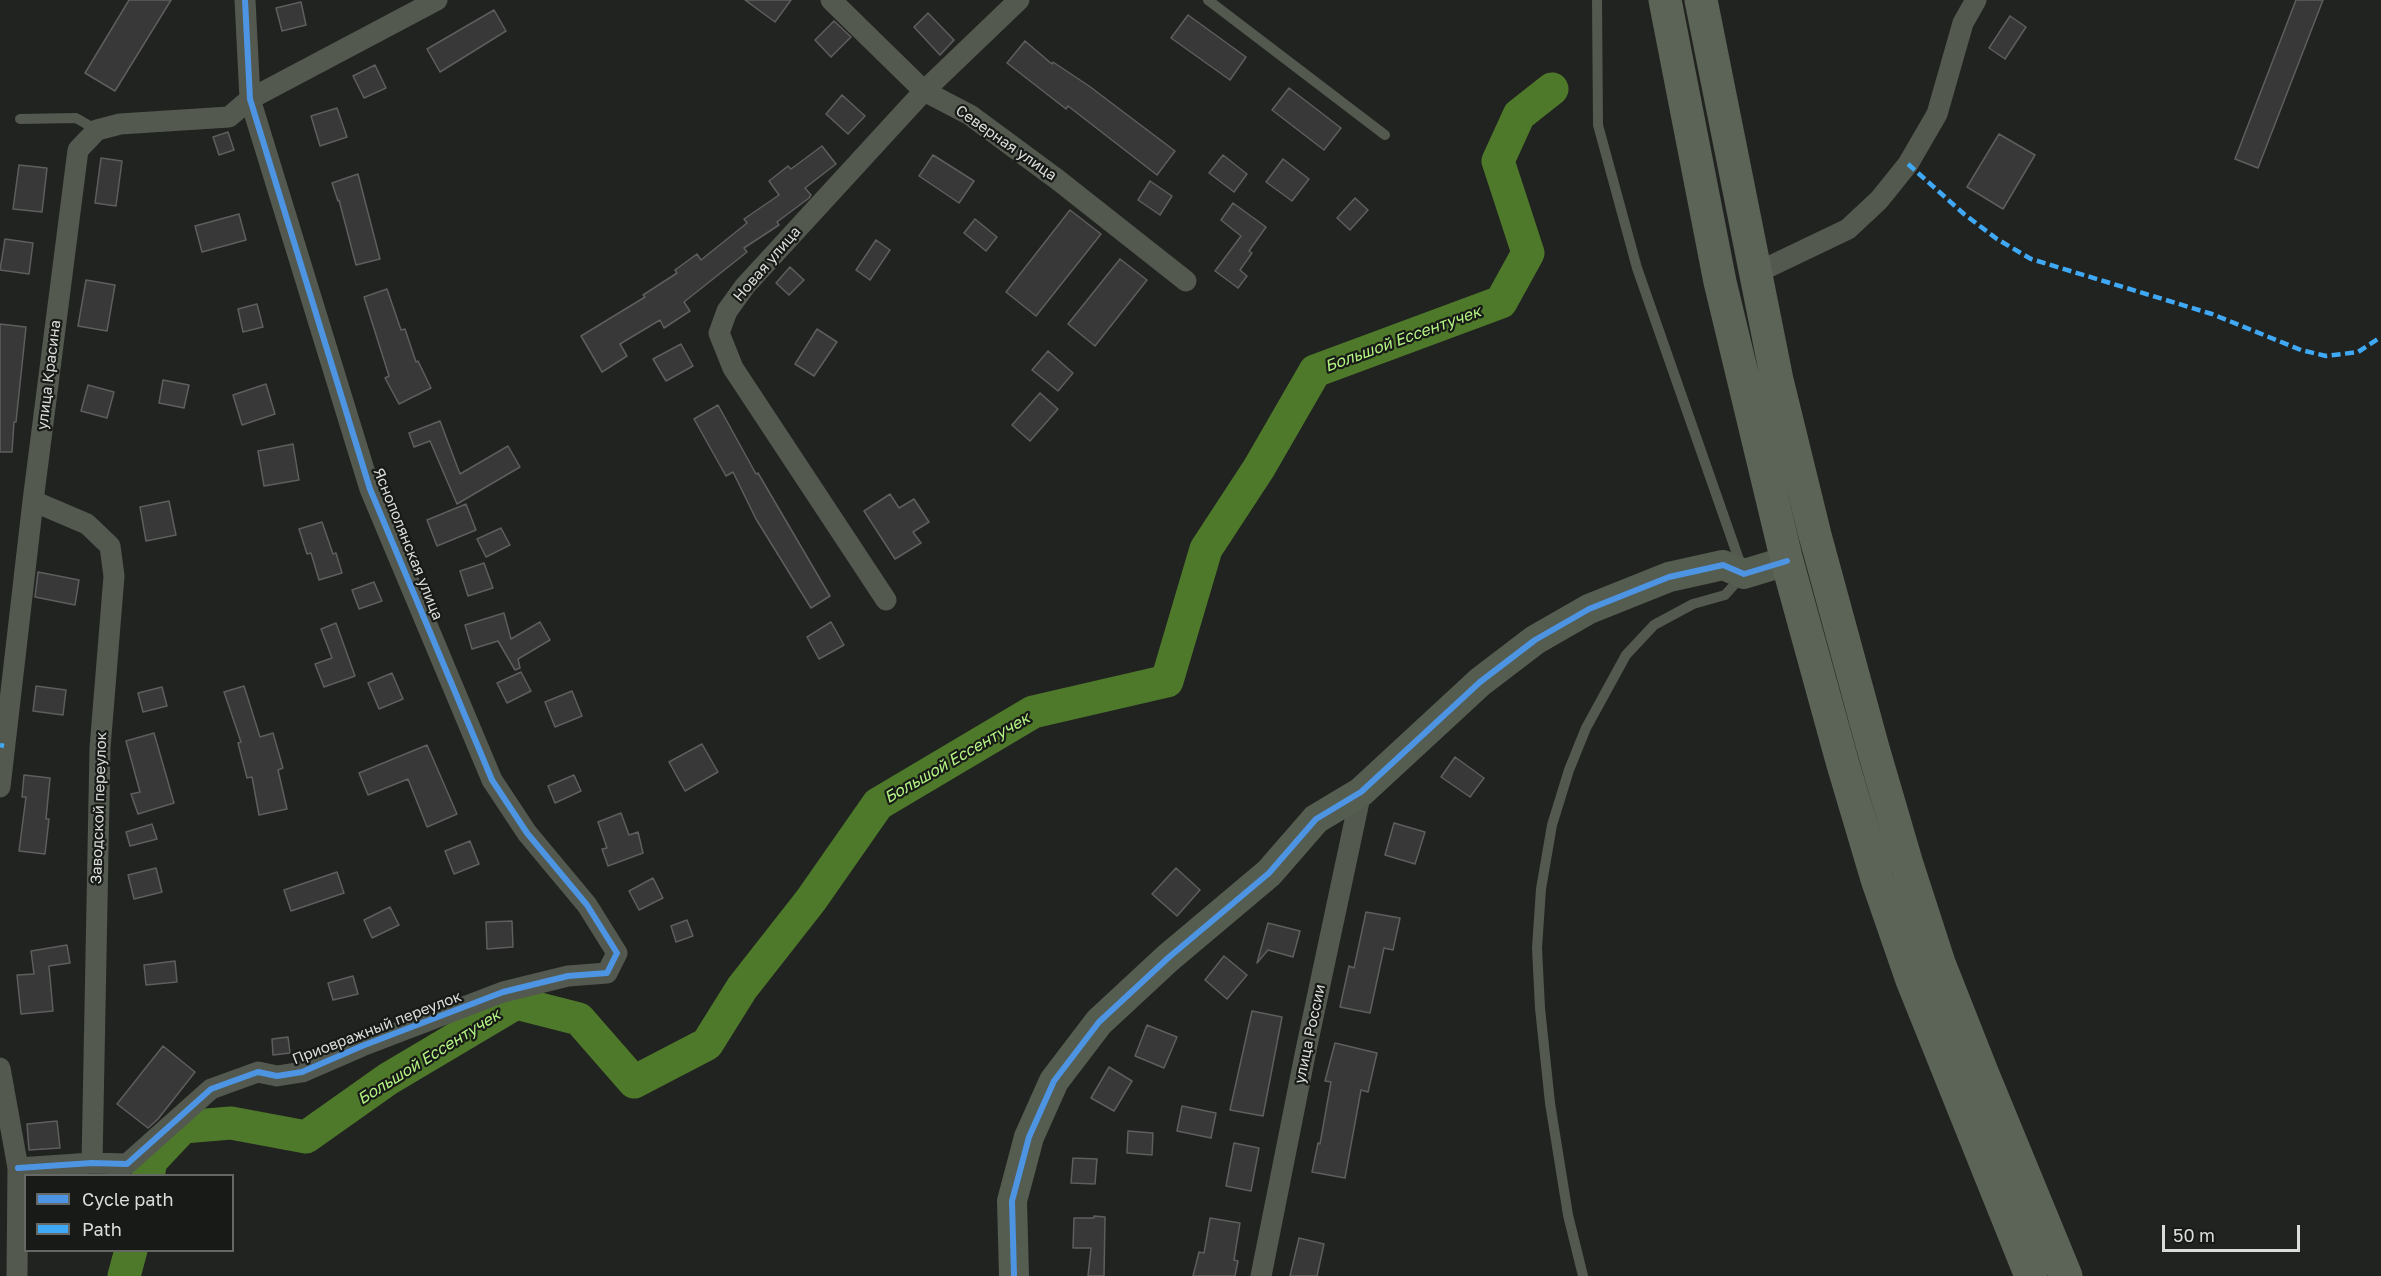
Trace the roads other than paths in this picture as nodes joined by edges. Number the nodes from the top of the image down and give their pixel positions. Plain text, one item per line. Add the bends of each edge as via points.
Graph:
1 (245, 0) edge
2 (437, 0) edge
3 (831, 0) edge
4 (1019, 0) edge
5 (1208, 0) edge
6 (1597, 0) edge
7 (1665, 0) edge
8 (1701, 0) edge
9 (1976, 0) edge
10 (924, 91) junction
11 (250, 99) junction
12 (20, 119) dead end
13 (97, 130) junction
14 (1385, 135) dead end
15 (1754, 274) junction
16 (1186, 281) dead end
17 (33, 501) junction
18 (1786, 561) junction
19 (1744, 574) junction
20 (886, 600) dead end
21 (0, 786) edge
22 (1361, 792) junction
23 (617, 953) joint
24 (0, 1068) edge
25 (92, 1163) junction
26 (18, 1168) junction
27 (17, 1276) edge
28 (1014, 1276) edge
29 (1262, 1276) edge
30 (1583, 1276) edge
31 (2031, 1276) edge
32 (2066, 1276) edge

1 - 11 street, Яснополянская улица
2 - 11 street
3 - 10 street, Северная улица
4 - 10 street, Новая улица
5 - 14 lane
6 - 19 lane via 1598,124 1637,268
7 - 18 main road via 1720,282
8 - 15 main road
9 - 15 street via 1963,23 1937,114 1908,164 1879,200 1848,229
10 - 16 street, Северная улица via 970,115
10 - 20 street, Новая улица via 745,286 727,311 719,333 733,369
11 - 13 street via 229,117 120,124
11 - 23 street, Яснополянская улица via 370,489 492,780 527,833 587,904
12 - 13 lane via 76,118
13 - 17 street, улица Красина via 78,150
15 - 32 main road via 1815,536 1905,861 1948,985
17 - 21 street, улица Красина
17 - 25 street, Заводской переулок via 87,524 110,546 114,576 100,748
18 - 19 street
18 - 31 main road via 1877,879 1949,1077
19 - 22 street via 1723,566 1669,577 1580,614 1535,640 1480,682
19 - 30 lane via 1725,595 1693,604 1654,625 1626,655 1586,728 1552,825 1540,900 1540,1008 1550,1103 1568,1215
22 - 28 street via 1316,819 1269,873 1099,1022 1054,1081 1029,1137 1012,1200
22 - 29 street, улица России
23 - 25 street, Приовражный переулок via 607,973 568,976 503,992 302,1072 277,1076 258,1072 212,1089 127,1164
24 - 26 street
25 - 26 street, Приовражный переулок
26 - 27 street

